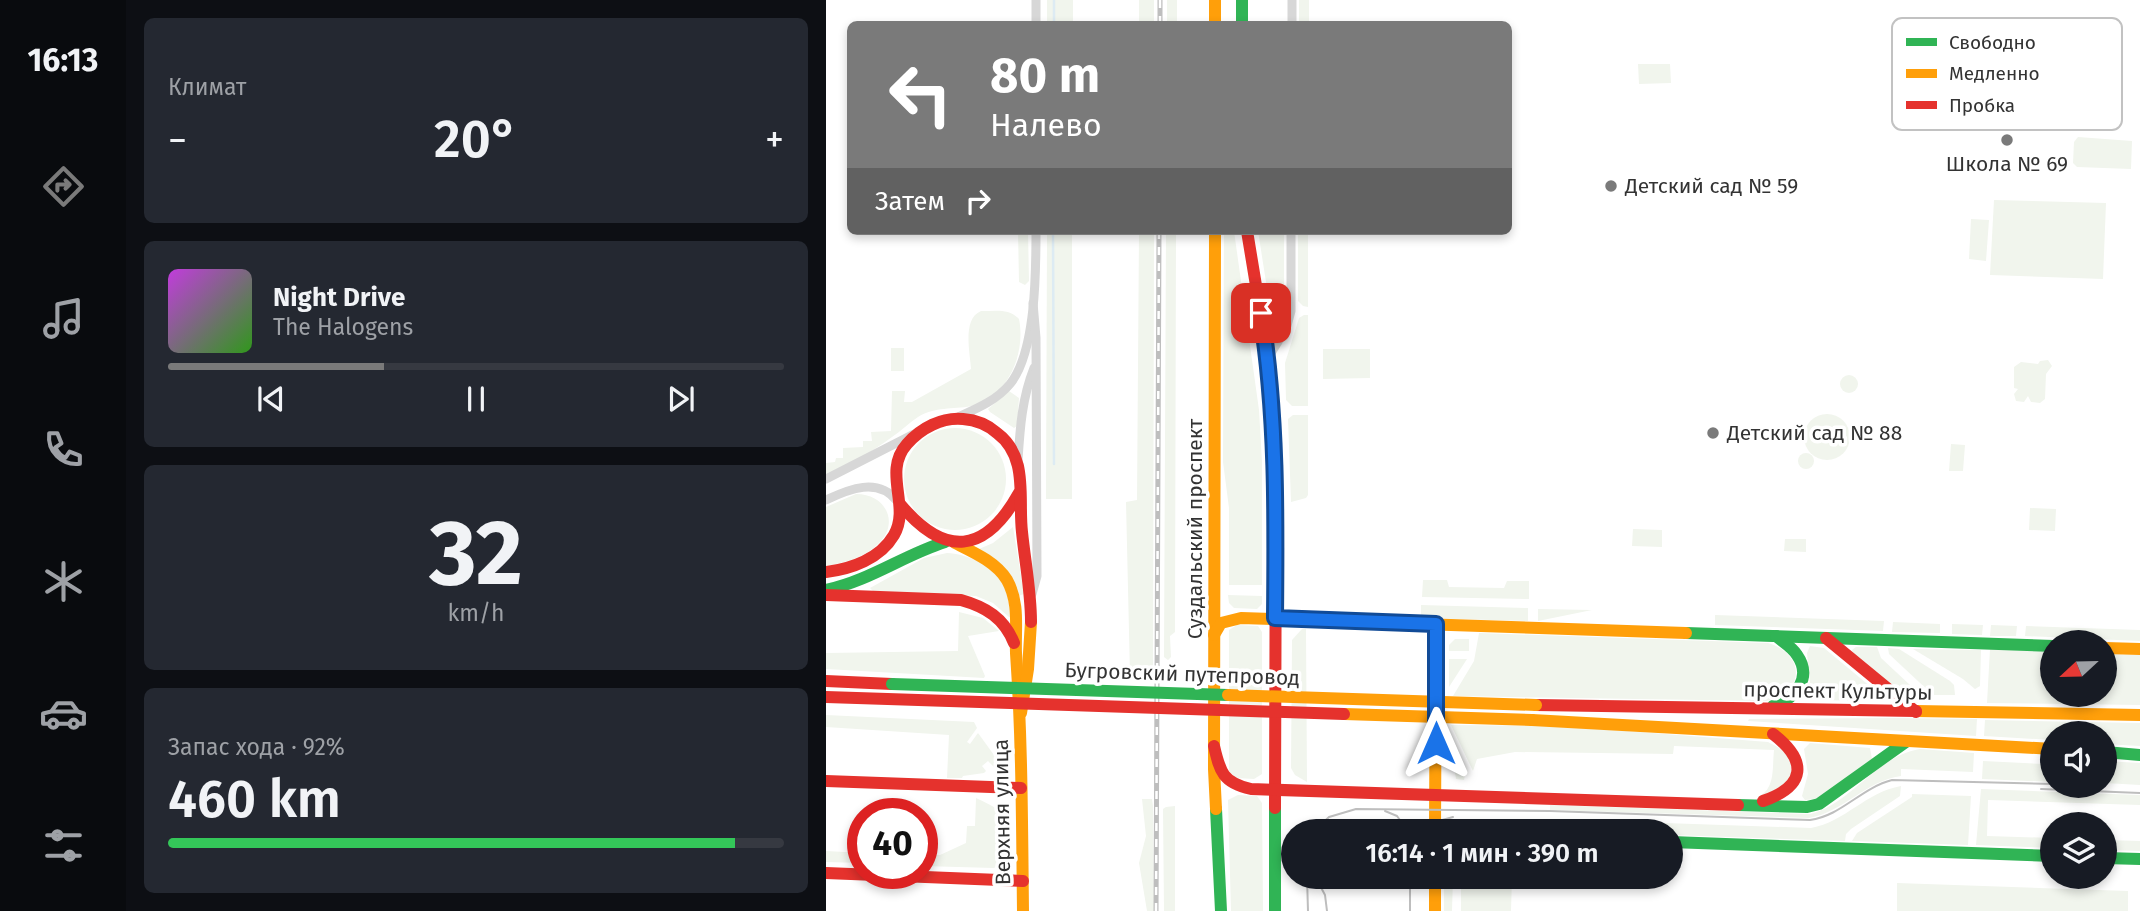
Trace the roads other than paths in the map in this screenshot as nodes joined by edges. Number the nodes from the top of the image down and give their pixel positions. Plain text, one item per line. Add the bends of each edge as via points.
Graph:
1 (1036, 0) edge
2 (1215, 0) edge
3 (1242, 0) edge
4 (1292, 0) edge
5 (1036, 21) edge
6 (1215, 21) edge
7 (1242, 21) edge
8 (1292, 21) edge
9 (1036, 235) edge
10 (1214, 235) edge
11 (1248, 235) edge
12 (1292, 235) edge
13 (1033, 303) junction
14 (1268, 358) junction
15 (1036, 363) junction
16 (956, 419) junction
17 (931, 425) junction
18 (1018, 463) junction
19 (826, 479) edge
20 (1020, 489) junction
21 (826, 500) edge
22 (898, 502) junction
23 (950, 542) junction
24 (826, 572) edge
25 (826, 593) edge
26 (1031, 598) junction
27 (1275, 618) junction
28 (1436, 624) junction
29 (1214, 635) junction
30 (1775, 636) junction
31 (1826, 638) junction
32 (2040, 646) edge
33 (2118, 648) edge
34 (2140, 649) edge
35 (1016, 650) junction
36 (826, 681) edge
37 (826, 697) edge
38 (1536, 705) joint
39 (1754, 709) junction
40 (1916, 712) junction
41 (1021, 713) junction
42 (2140, 715) edge
43 (1532, 720) joint
44 (1773, 734) junction
45 (1908, 741) junction
46 (1214, 746) junction
47 (2040, 748) edge
48 (2117, 753) edge
49 (2140, 755) edge
50 (826, 781) edge
51 (1021, 788) junction
52 (1275, 789) junction
53 (1436, 793) junction
54 (1745, 805) junction
55 (1435, 819) edge
56 (1683, 842) edge
57 (2040, 856) edge
58 (2117, 858) edge
59 (2140, 859) edge
60 (826, 873) edge
61 (1023, 881) junction
62 (1435, 889) edge
63 (1023, 911) edge
64 (1220, 911) edge
65 (1275, 911) edge
66 (1435, 911) edge

1 - 5 street
2 - 6 main road
3 - 7 main road
4 - 8 street
9 - 13 street
10 - 29 main road, Суздальский проспект
11 - 14 main road
12 - 14 street via 1291,311
13 - 15 street
13 - 16 street via 1019,372 996,398
14 - 27 main road via 1276,471
15 - 18 street via 1023,402
15 - 26 street via 1037,576
16 - 17 main road
16 - 18 main road via 972,420 1001,435
17 - 19 street
17 - 22 main road via 904,447 896,465
18 - 20 main road
20 - 23 main road via 1003,521 988,533
20 - 26 main road, Верхняя улица
21 - 22 street via 861,486 878,488
22 - 23 main road via 922,530
22 - 24 main road via 898,525 886,547 864,561
23 - 25 main road via 917,551
23 - 35 main road, Верхняя улица via 984,558 1007,580 1017,612
25 - 35 main road via 976,604 1005,622
26 - 41 main road, Верхняя улица via 1030,665
27 - 28 main road
27 - 29 main road via 1226,620
27 - 52 main road
28 - 30 main road
28 - 53 main road
29 - 46 main road, Суздальский проспект
30 - 31 main road
30 - 39 main road via 1799,659 1801,684 1791,699
31 - 32 main road
31 - 40 main road
33 - 34 main road
35 - 41 main road, Верхняя улица
36 - 38 main road, Бугровский путепровод, bridge
37 - 43 main road, Бугровский путепровод, bridge
38 - 39 main road, проспект Культуры
39 - 40 main road, проспект Культуры
40 - 42 main road, проспект Культуры
41 - 51 main road, Верхняя улица
43 - 44 main road, проспект Культуры
44 - 45 main road, проспект Культуры
44 - 54 main road via 1785,743 1798,765 1795,783 1784,794
45 - 47 main road, проспект Культуры
45 - 54 main road via 1819,804
46 - 52 main road via 1219,769 1229,782
46 - 64 main road, Суздальский проспект
48 - 49 main road
50 - 51 main road
51 - 61 main road, Верхняя улица
52 - 53 main road
52 - 65 main road
53 - 54 main road
53 - 55 main road
56 - 57 main road
58 - 59 main road
60 - 61 main road
61 - 63 main road, Верхняя улица
62 - 66 main road

